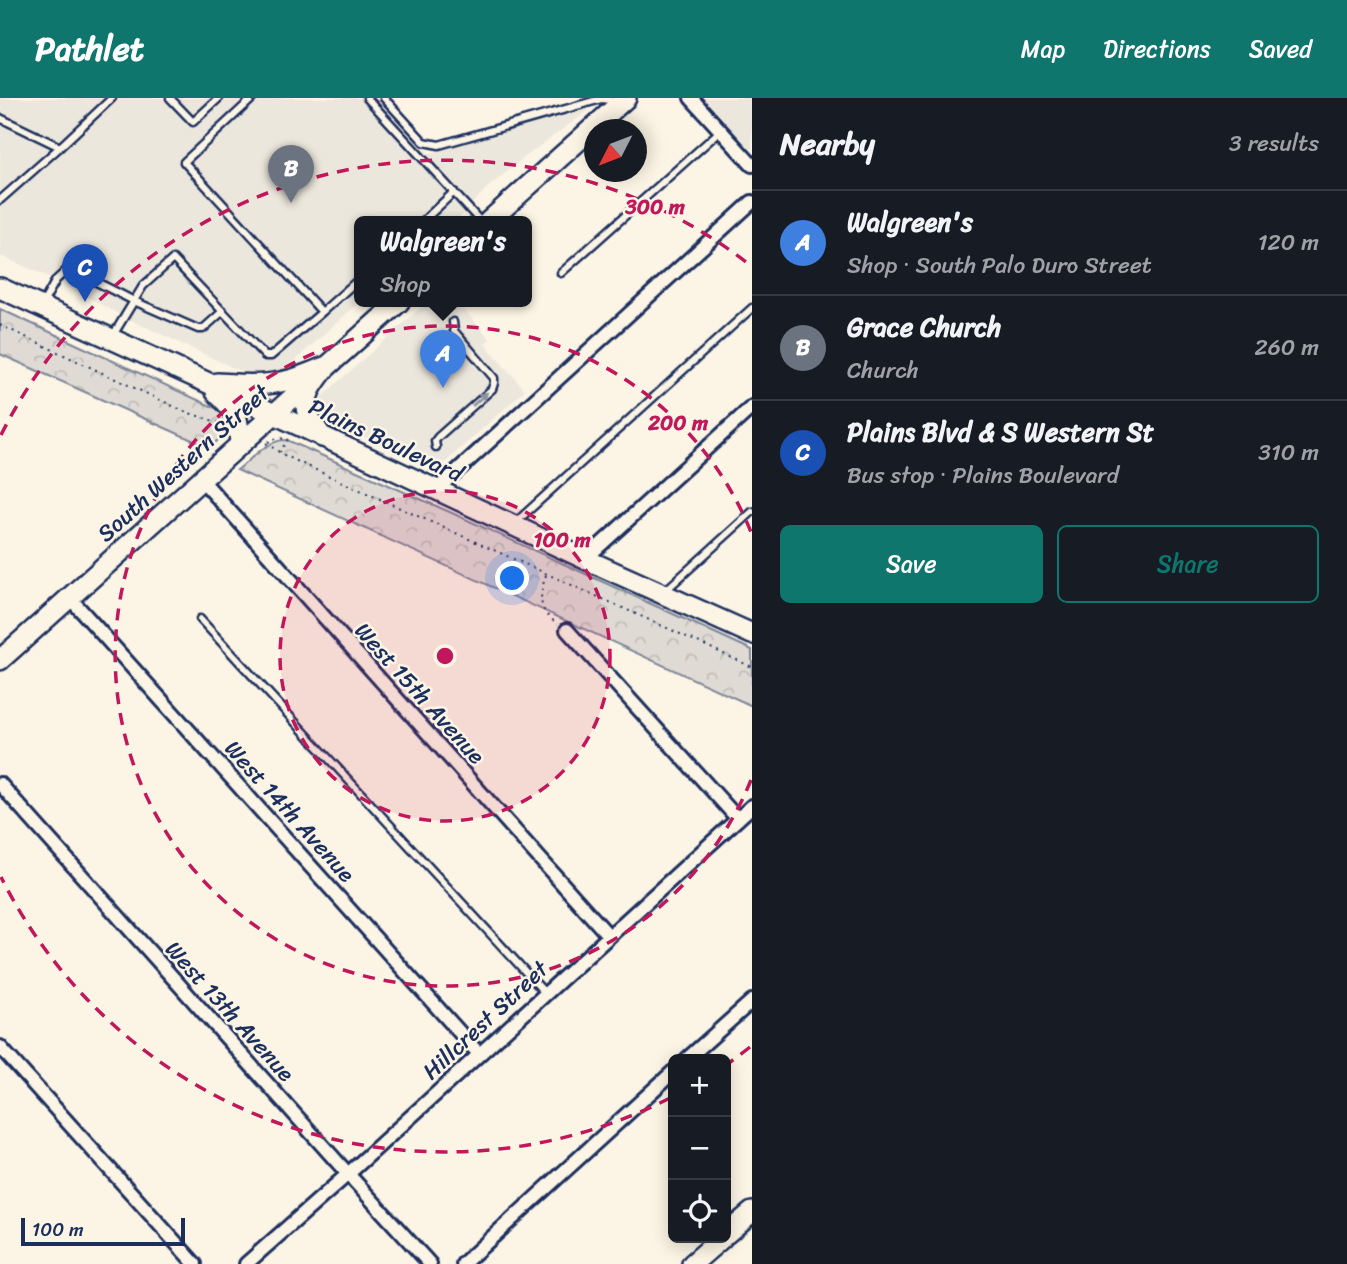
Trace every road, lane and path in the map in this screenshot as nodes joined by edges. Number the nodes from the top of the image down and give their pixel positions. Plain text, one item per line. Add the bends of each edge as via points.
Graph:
1 (113, 98) edge
2 (219, 98) edge
3 (253, 98) edge
4 (367, 98) edge
5 (384, 98) edge
6 (691, 98) edge
7 (174, 99) edge
8 (621, 102) edge
9 (0, 118) edge
10 (720, 131) junction
11 (60, 147) junction
12 (752, 165) edge
13 (454, 192) junction
14 (0, 200) edge
15 (752, 202) edge
16 (428, 216) edge
17 (476, 216) edge
18 (495, 216) edge
19 (561, 273) dead end
20 (354, 283) edge
21 (0, 288) edge
22 (134, 301) junction
23 (41, 307) junction
24 (393, 307) edge
25 (752, 308) edge
26 (223, 311) junction
27 (322, 312) junction
28 (453, 322) dead end
29 (0, 325) edge
30 (111, 339) junction
31 (327, 366) junction
32 (206, 382) junction
33 (752, 407) edge
34 (274, 414) junction
35 (225, 425) dead end
36 (322, 437) junction
37 (240, 445) junction
38 (436, 447) dead end
39 (281, 452) junction
40 (201, 479) junction
41 (436, 490) junction
42 (752, 512) edge
43 (512, 525) junction
44 (585, 559) junction
45 (547, 574) junction
46 (662, 594) junction
47 (69, 597) junction
48 (200, 619) dead end
49 (749, 628) edge
50 (567, 630) joint
51 (0, 660) edge
52 (752, 667) edge
53 (0, 784) edge
54 (752, 806) edge
55 (738, 819) junction
56 (608, 935) junction
57 (545, 993) junction
58 (752, 1001) edge
59 (0, 1047) edge
60 (479, 1054) junction
61 (693, 1054) edge
62 (668, 1077) edge
63 (348, 1174) junction
64 (752, 1212) edge
65 (731, 1230) edge
66 (716, 1243) edge
67 (195, 1264) edge
68 (246, 1264) edge
69 (430, 1264) edge
70 (463, 1264) edge
71 (692, 1264) edge

1 - 11 lane
2 - 7 lane via 193,122
3 - 27 lane via 184,163
4 - 13 lane
5 - 8 lane via 424,142 439,145 601,99
6 - 10 street
8 - 18 main road
9 - 11 lane
10 - 12 street
10 - 19 lane
11 - 14 lane
13 - 16 lane
13 - 17 lane
15 - 41 street
20 - 27 lane
21 - 23 main road, Plains Boulevard
22 - 23 lane via 69,268 56,280
22 - 26 lane via 198,330
22 - 26 lane via 143,286 173,259
22 - 30 lane
23 - 30 main road, Plains Boulevard
24 - 31 main road, South Western Street
25 - 43 lane
26 - 27 lane via 265,356 271,356
38 -> 28 lane via 438,437 494,383 494,377 454,331
29 - 35 path via 186,412
30 - 32 main road, Plains Boulevard
31 - 32 main road via 274,383
31 - 34 main road, South Western Street
31 - 36 main road via 307,399 307,411
32 - 34 main road, Plains Boulevard
32 - 37 main road via 238,417
33 - 44 street
34 - 36 main road, Plains Boulevard
34 - 37 main road, South Western Street
36 - 41 main road, Plains Boulevard
37 - 40 main road, South Western Street
39 - 39 path via 288,439 267,443
39 - 45 path
40 - 47 main road, South Western Street
40 - 56 street, West 15th Avenue
41 - 43 main road, Plains Boulevard
42 - 46 lane
43 - 44 main road, Plains Boulevard
44 - 46 main road, Plains Boulevard
45 - 50 path via 541,606
45 - 52 path
46 - 49 main road, Plains Boulevard
47 - 51 main road, South Western Street
47 - 60 street, West 14th Avenue
48 - 57 lane
50 - 55 street
53 - 63 street, West 13th Avenue
54 - 55 street, Hillcrest Street
55 - 56 street, Hillcrest Street
56 - 57 street, Hillcrest Street
57 - 60 street, Hillcrest Street
58 - 61 street
59 - 67 street
60 - 63 street, Hillcrest Street
62 - 70 street
63 - 68 street, Hillcrest Street
63 - 69 street, West 13th Avenue
64 - 65 main road
66 - 71 main road

